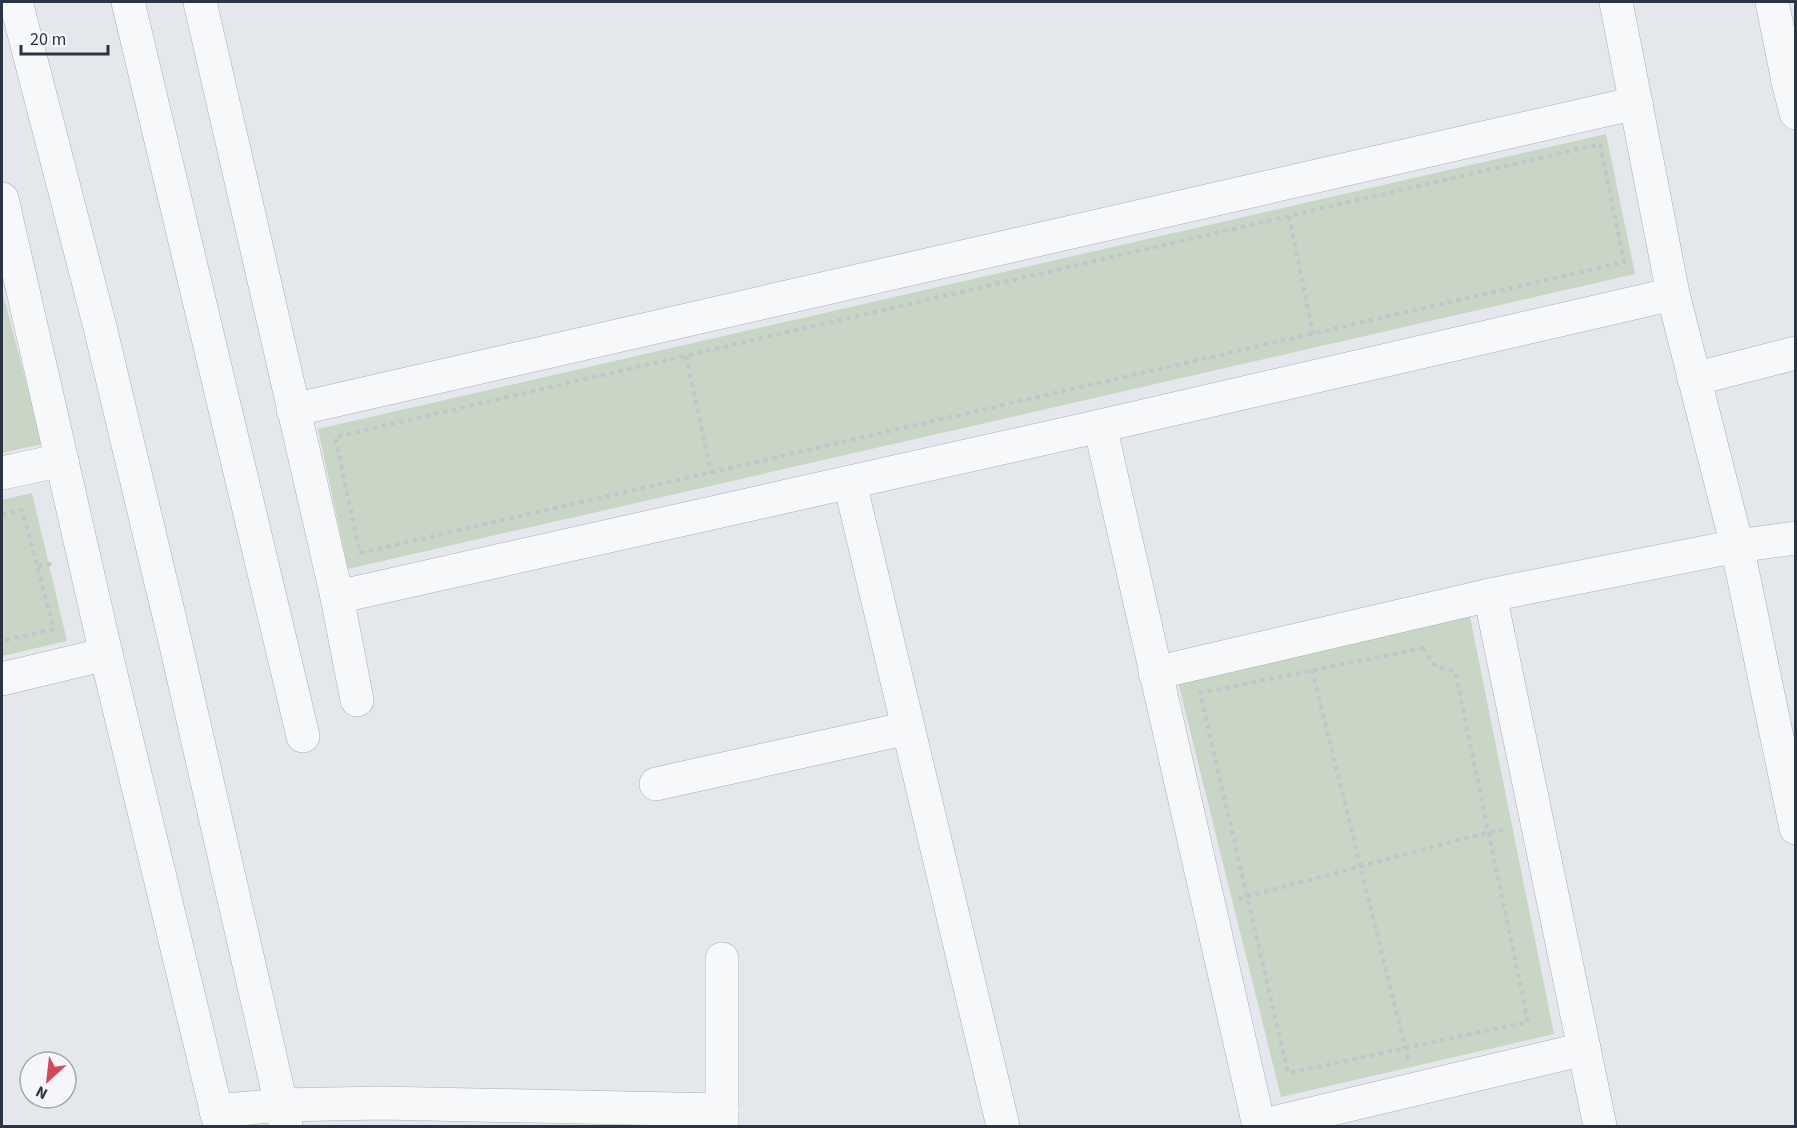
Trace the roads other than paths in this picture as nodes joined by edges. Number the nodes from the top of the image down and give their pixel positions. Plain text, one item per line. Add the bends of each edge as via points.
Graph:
1 (16, 2) edge
2 (128, 2) edge
3 (200, 2) edge
4 (1616, 2) edge
5 (1772, 2) edge
6 (1792, 80) edge
7 (1636, 103) junction
8 (1796, 113) edge
9 (2, 200) edge
10 (1673, 294) junction
11 (1796, 353) edge
12 (1694, 378) junction
13 (293, 410) junction
14 (1100, 426) junction
15 (62, 460) junction
16 (2, 473) edge
17 (850, 483) junction
18 (1796, 538) edge
19 (1737, 546) junction
20 (1490, 595) junction
21 (337, 597) junction
22 (106, 654) junction
23 (1155, 674) junction
24 (2, 679) edge
25 (357, 700) dead end
26 (908, 728) junction
27 (303, 736) dead end
28 (656, 784) dead end
29 (1796, 828) edge
30 (722, 959) dead end
31 (1584, 1048) junction
32 (384, 1115) edge
33 (451, 1115) edge
34 (283, 1116) edge
35 (722, 1118) edge
36 (218, 1119) edge
37 (1003, 1126) edge
38 (1260, 1126) edge
39 (1600, 1126) edge

1 - 34 street via 175,642
2 - 27 street
3 - 13 street
4 - 7 street
5 - 6 street
6 - 8 street
7 - 10 street
7 - 13 street
9 - 15 street
10 - 12 street
10 - 14 street
11 - 12 street
12 - 19 street
13 - 21 street
14 - 17 street
14 - 23 street
15 - 16 street
15 - 22 street
17 - 21 street
17 - 26 street
18 - 19 street
19 - 20 street
19 - 29 street
20 - 23 street
20 - 31 street
21 - 25 street
22 - 24 street
22 - 36 street
23 - 38 street
26 - 28 street
26 - 37 street
30 - 35 street
31 - 38 street
31 - 39 street
32 - 33 street
32 - 34 street
33 - 35 street
34 - 36 street

